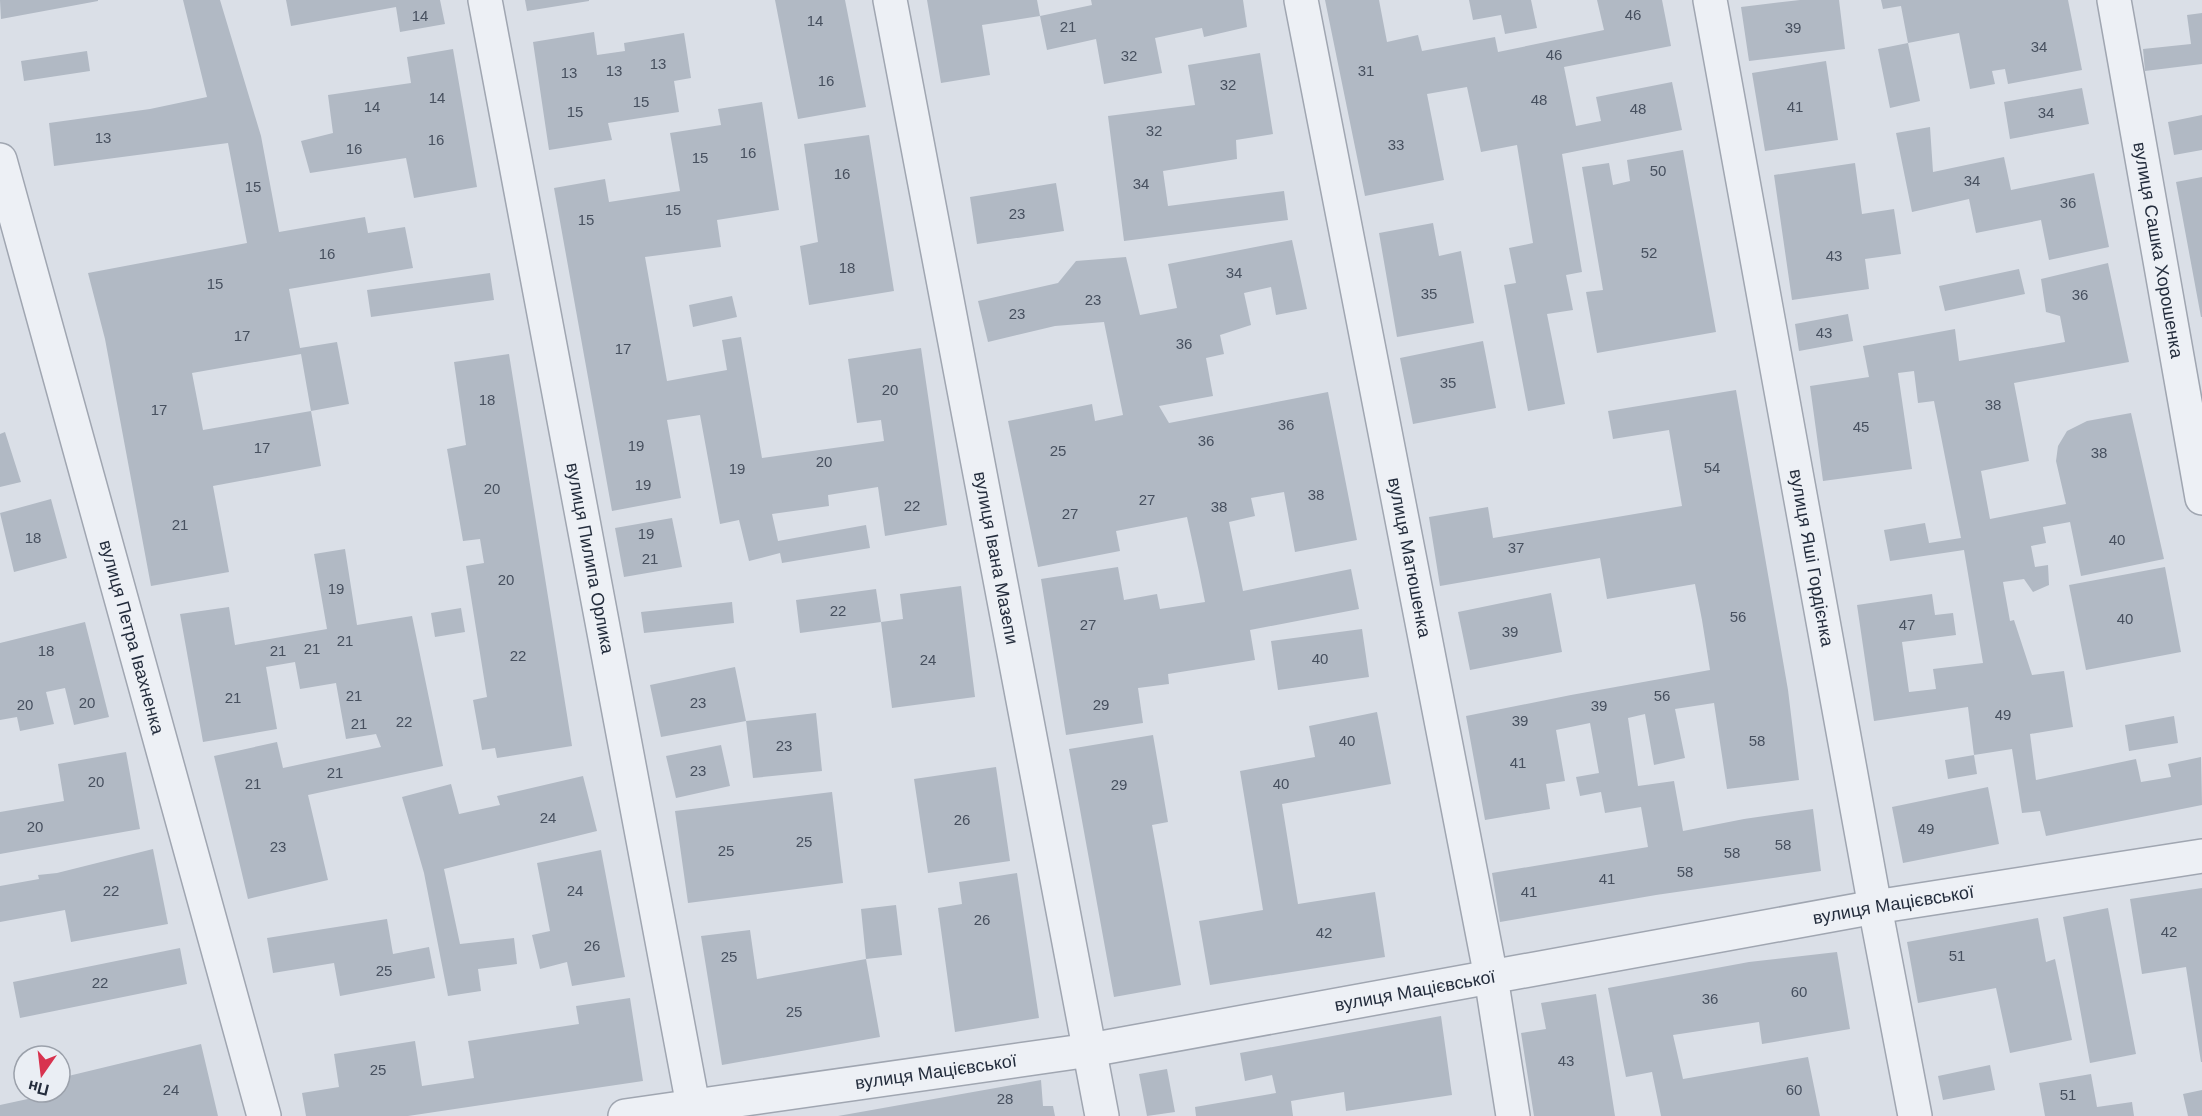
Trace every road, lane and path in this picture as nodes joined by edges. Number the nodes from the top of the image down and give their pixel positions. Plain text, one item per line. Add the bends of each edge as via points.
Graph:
1 (485, 0) edge
2 (890, 0) edge
3 (1301, 0) edge
4 (1710, 0) edge
5 (2114, 0) edge
6 (0, 160) edge
7 (2202, 498) edge
8 (2202, 856) edge
9 (1875, 907) junction
10 (1491, 977) junction
11 (1090, 1050) junction
12 (694, 1111) edge
13 (264, 1116) edge
14 (625, 1116) edge
15 (1102, 1116) edge
16 (1513, 1116) edge
17 (1915, 1116) edge

1 - 12 street, вулиця Пилипа Орлика
2 - 11 street, вулиця Івана Мазепи
3 - 10 street, вулиця Матюшенка
4 - 9 street, вулиця Яші Гордієнка
5 - 7 street, вулиця Сашка Хорошенка
6 - 13 street, вулиця Петра Івахненка
8 - 9 street, вулиця Мацієвської
9 - 10 street, вулиця Мацієвської
9 - 17 street, вулиця Яші Гордієнка
10 - 11 street, вулиця Мацієвської
10 - 16 street, вулиця Матюшенка
11 - 12 street, вулиця Мацієвської
11 - 15 street, вулиця Івана Мазепи
12 - 14 street, вулиця Мацієвської

